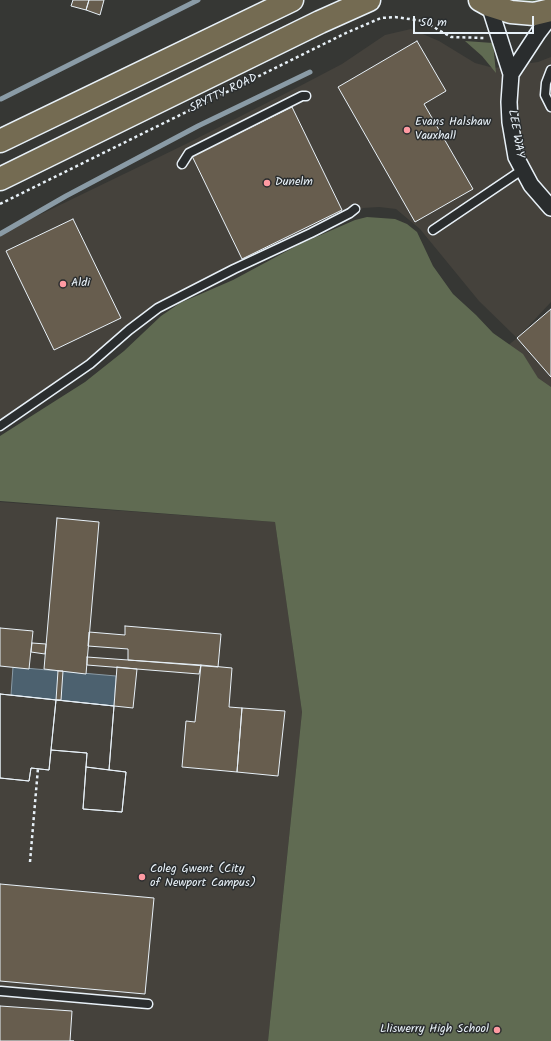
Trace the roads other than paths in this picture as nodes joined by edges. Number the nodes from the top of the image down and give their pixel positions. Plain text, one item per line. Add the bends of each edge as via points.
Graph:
1 (292, 0) edge
2 (369, 0) edge
3 (485, 2) edge
4 (551, 10) edge
5 (551, 16) edge
6 (551, 70) edge
7 (511, 74) junction
8 (306, 96) dead end
9 (551, 107) edge
10 (0, 141) edge
11 (182, 164) dead end
12 (522, 170) junction
13 (0, 179) edge
14 (551, 208) edge
15 (355, 209) dead end
16 (433, 230) dead end
17 (0, 426) edge
18 (1, 991) edge
19 (148, 1004) dead end

1 - 10 main road
2 - 13 main road, SPYTTY ROAD
3 - 4 main road via 511,12 534,14
3 - 7 street, LEE WAY
5 - 7 street, LEE WAY
6 - 9 lane via 545,95
7 - 12 street, LEE WAY via 510,122 516,157
8 - 11 lane via 189,153
12 - 14 street, LEE WAY
12 - 16 lane
15 - 17 lane via 158,308 90,364
18 - 19 lane

